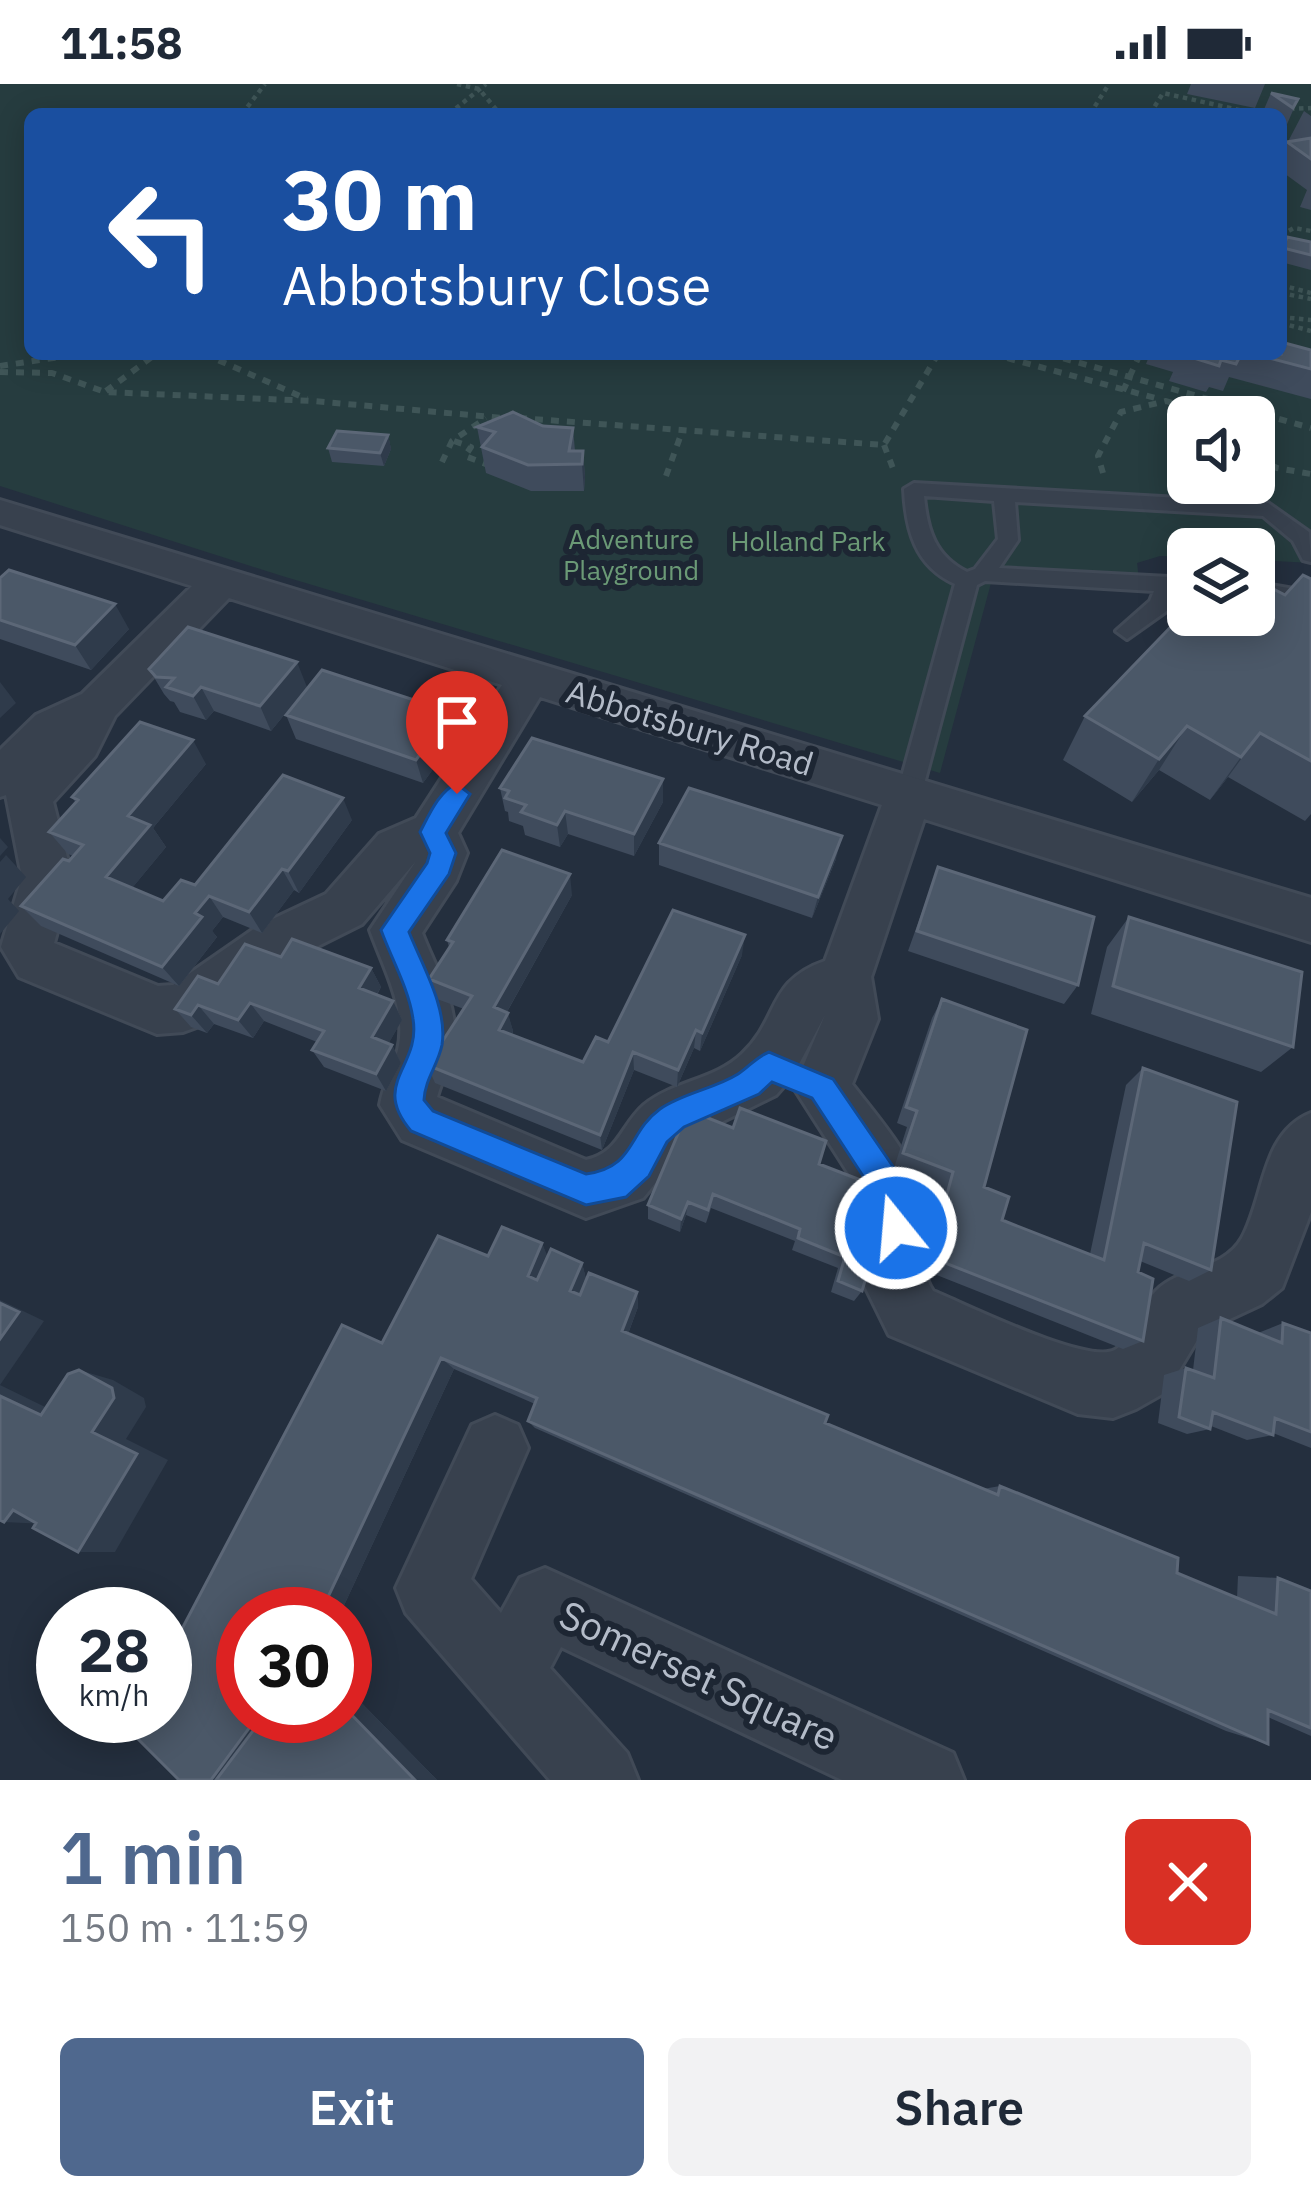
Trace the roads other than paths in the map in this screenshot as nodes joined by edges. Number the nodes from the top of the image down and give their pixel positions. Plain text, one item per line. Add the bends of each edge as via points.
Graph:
1 (1004, 495) junction
2 (0, 512) edge
3 (1310, 555) edge
4 (975, 577) junction
5 (222, 581) junction
6 (1167, 584) edge
7 (1275, 593) edge
8 (1167, 596) edge
9 (1311, 600) edge
10 (1127, 631) dead end
11 (530, 677) junction
12 (9, 787) edge
13 (909, 795) junction
14 (433, 832) junction
15 (344, 909) junction
16 (1311, 920) edge
17 (395, 930) junction
18 (844, 976) junction
19 (769, 1066) junction
20 (822, 1088) junction
21 (1311, 1141) edge
22 (1292, 1251) edge
23 (495, 1448) dead end
24 (508, 1675) junction
25 (600, 1780) edge
26 (926, 1780) edge

1 - 3 lane via 1268,510 1302,537
1 - 4 lane via 1008,540
1 - 4 lane via 914,489 915,530 928,554 938,566
2 - 5 street, Abbotsbury Road
4 - 6 lane
4 - 13 lane
5 - 11 street, Abbotsbury Road
5 - 12 street via 98,706 79,745
7 - 9 lane
8 - 10 lane
11 - 13 street, Abbotsbury Road
11 - 14 street
12 - 15 street via 47,877 27,947 37,962 158,1010 183,1008 276,942
13 - 16 street, Abbotsbury Road
13 - 18 street
14 - 15 street via 396,848
14 - 17 street via 440,867
15 - 17 street
17 - 19 street via 428,1018 409,1105 422,1121 586,1190 615,1186 674,1117
18 - 19 street via 802,1002
18 - 20 street via 856,997 853,1016
19 - 20 street
20 - 22 street via 894,1195 888,1267 911,1313 1078,1382 1113,1386 1143,1369 1180,1310
21 - 22 street via 1283,1199
23 - 24 street via 431,1588
24 - 25 street
24 - 26 street, Somerset Square via 545,1604

